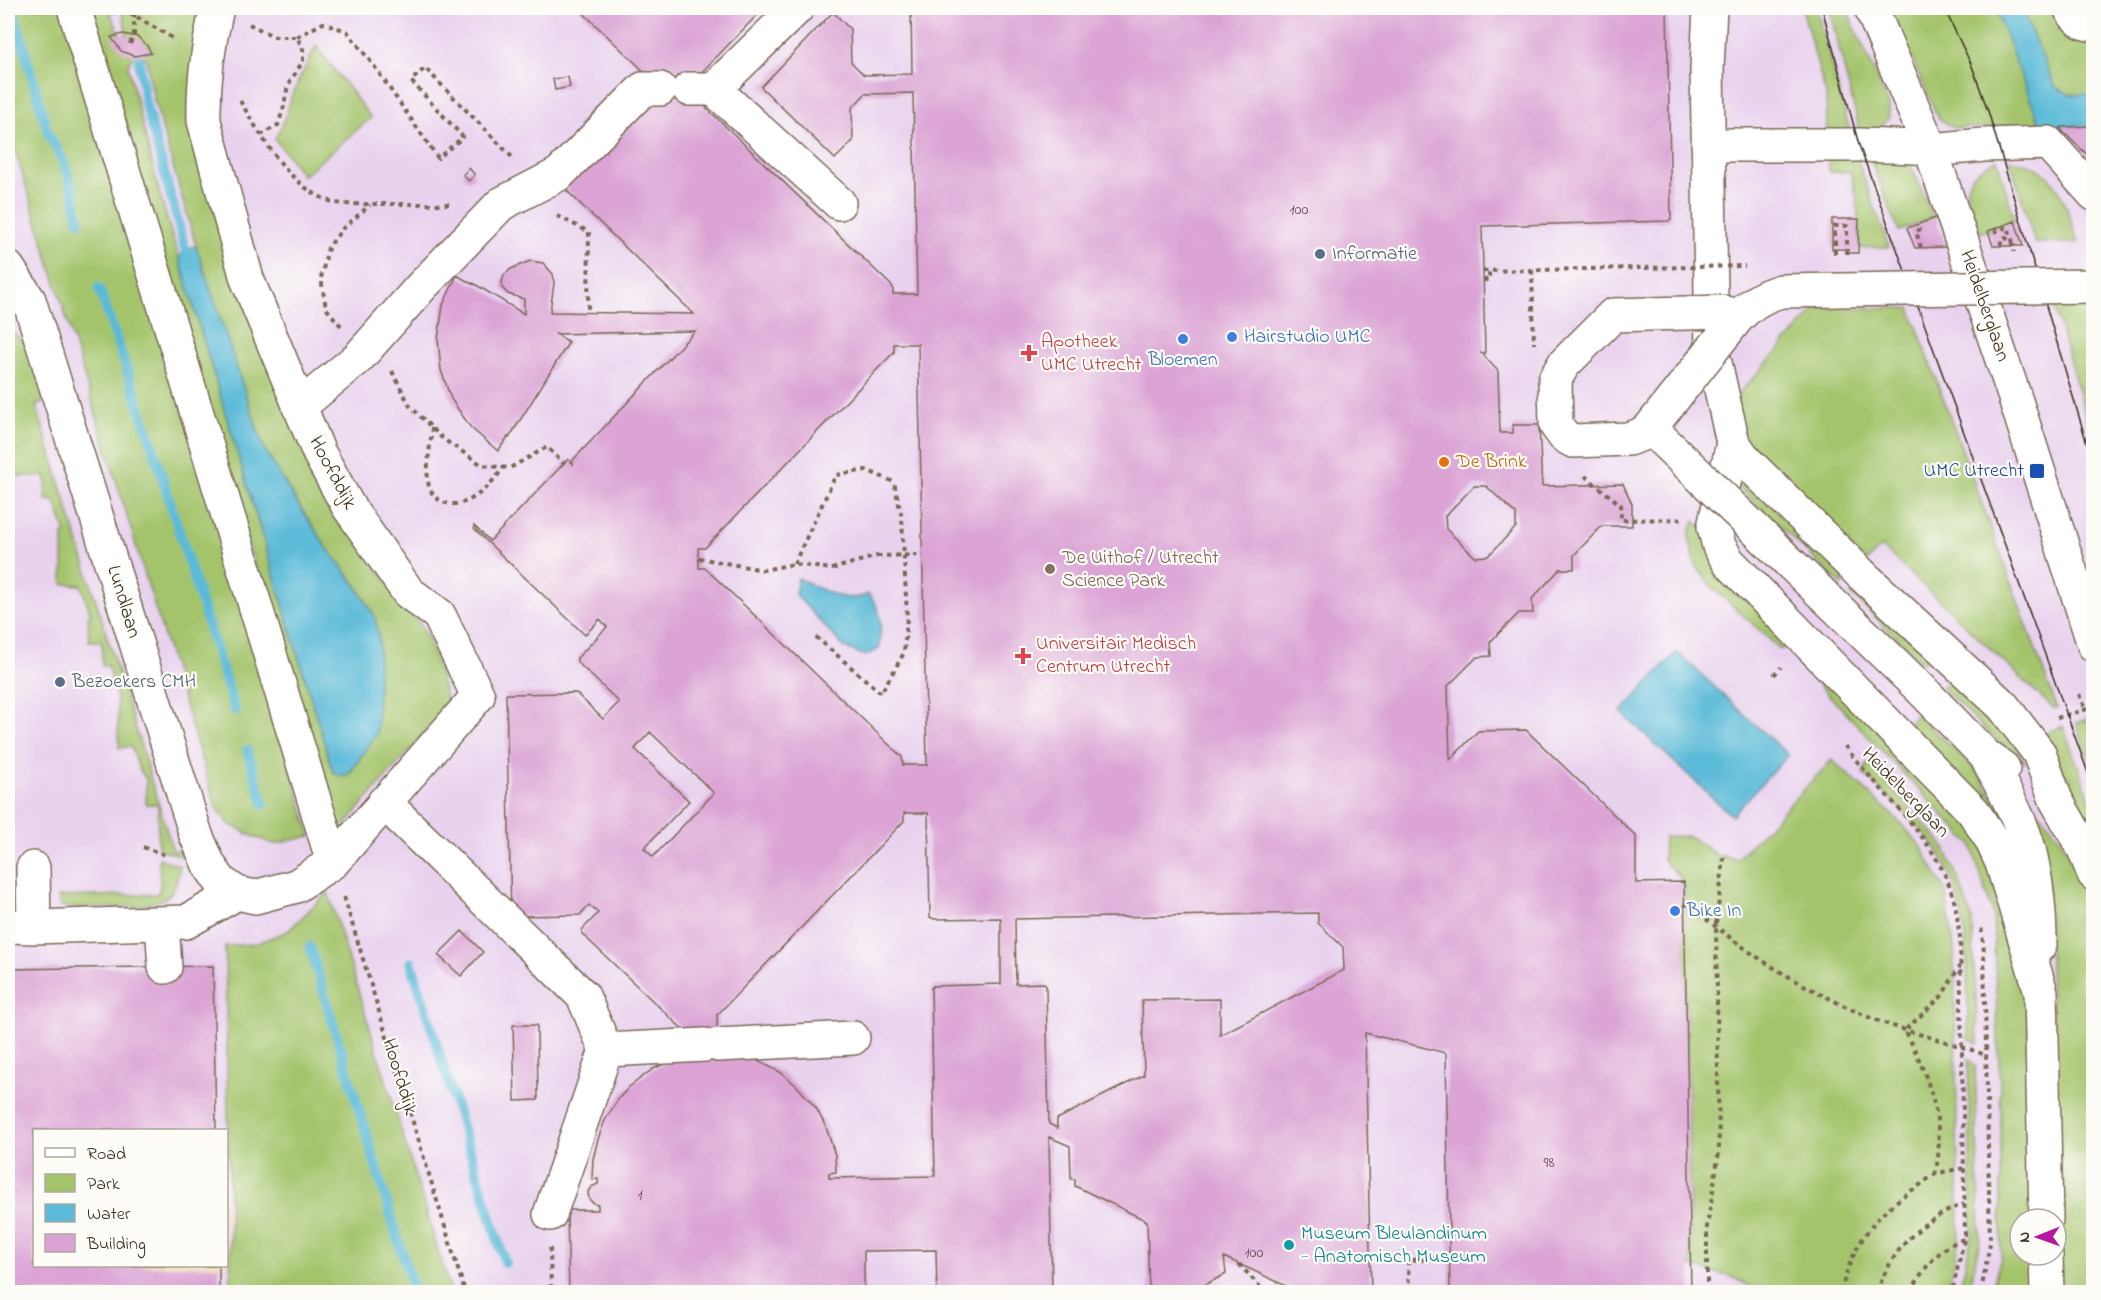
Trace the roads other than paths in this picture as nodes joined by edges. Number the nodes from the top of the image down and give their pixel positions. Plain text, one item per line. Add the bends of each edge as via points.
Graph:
1 (74, 8) edge
2 (217, 8) edge
3 (797, 8) edge
4 (1710, 8) edge
5 (1871, 8) edge
6 (2070, 8) edge
7 (2094, 24) edge
8 (687, 89) junction
9 (1708, 145) junction
10 (1931, 150) junction
11 (2094, 194) edge
12 (839, 203) dead end
13 (8, 268) edge
14 (2094, 286) edge
15 (18, 303) edge
16 (1738, 316) junction
17 (300, 407) junction
18 (1650, 428) junction
19 (1733, 443) junction
20 (2094, 645) edge
21 (1986, 756) junction
22 (384, 801) junction
23 (2056, 801) junction
24 (333, 862) junction
25 (2094, 874) edge
26 (24, 880) dead end
27 (237, 894) junction
28 (162, 924) junction
29 (20, 927) edge
30 (165, 967) dead end
31 (2041, 992) junction
32 (853, 1038) dead end
33 (606, 1050) junction
34 (2046, 1207) edge
35 (550, 1214) road end
36 (2046, 1267) edge
37 (2047, 1293) edge

1 - 24 street
2 - 17 street, Hoofddijk via 206,62 204,120 247,279
3 - 8 street
4 - 9 street, Heidelberglaan
5 - 10 street, Heidelberglaan
6 - 7 street via 2087,25
8 - 12 street
8 - 17 street via 643,89 559,174 501,204 369,346
9 - 10 street via 1859,145
9 - 19 street, Heidelberglaan via 1712,349
10 - 11 street via 2048,143
10 - 20 street, Heidelberglaan
13 - 15 street, Lundlaan
14 - 16 street, bridge via 1781,291 1752,303
15 - 27 street, Lundlaan via 196,835 220,882
16 - 18 street, bridge
16 - 18 street, bridge via 1723,312 1613,315 1558,371 1556,425 1564,436 1574,441 1628,439
17 - 22 street, Hoofddijk via 348,506 408,592 439,615 478,696
18 - 21 street, bridge
19 - 23 street, Heidelberglaan via 1746,461 1861,574 2003,706 2039,753
19 - 31 street, Heidelberglaan via 1714,527 1719,546 1728,561 1973,811 2002,863
21 - 23 street
21 - 31 street via 2019,823 2035,876
22 - 24 street, Hoofddijk
22 - 33 street via 583,996
23 - 25 street, Heidelberglaan
24 - 27 street via 296,886 276,893 255,897
26 - 29 street
27 - 28 street via 186,922
28 - 29 street
28 - 30 street
31 - 34 street, Heidelberglaan
32 - 33 street
33 - 35 street
36 - 37 street

